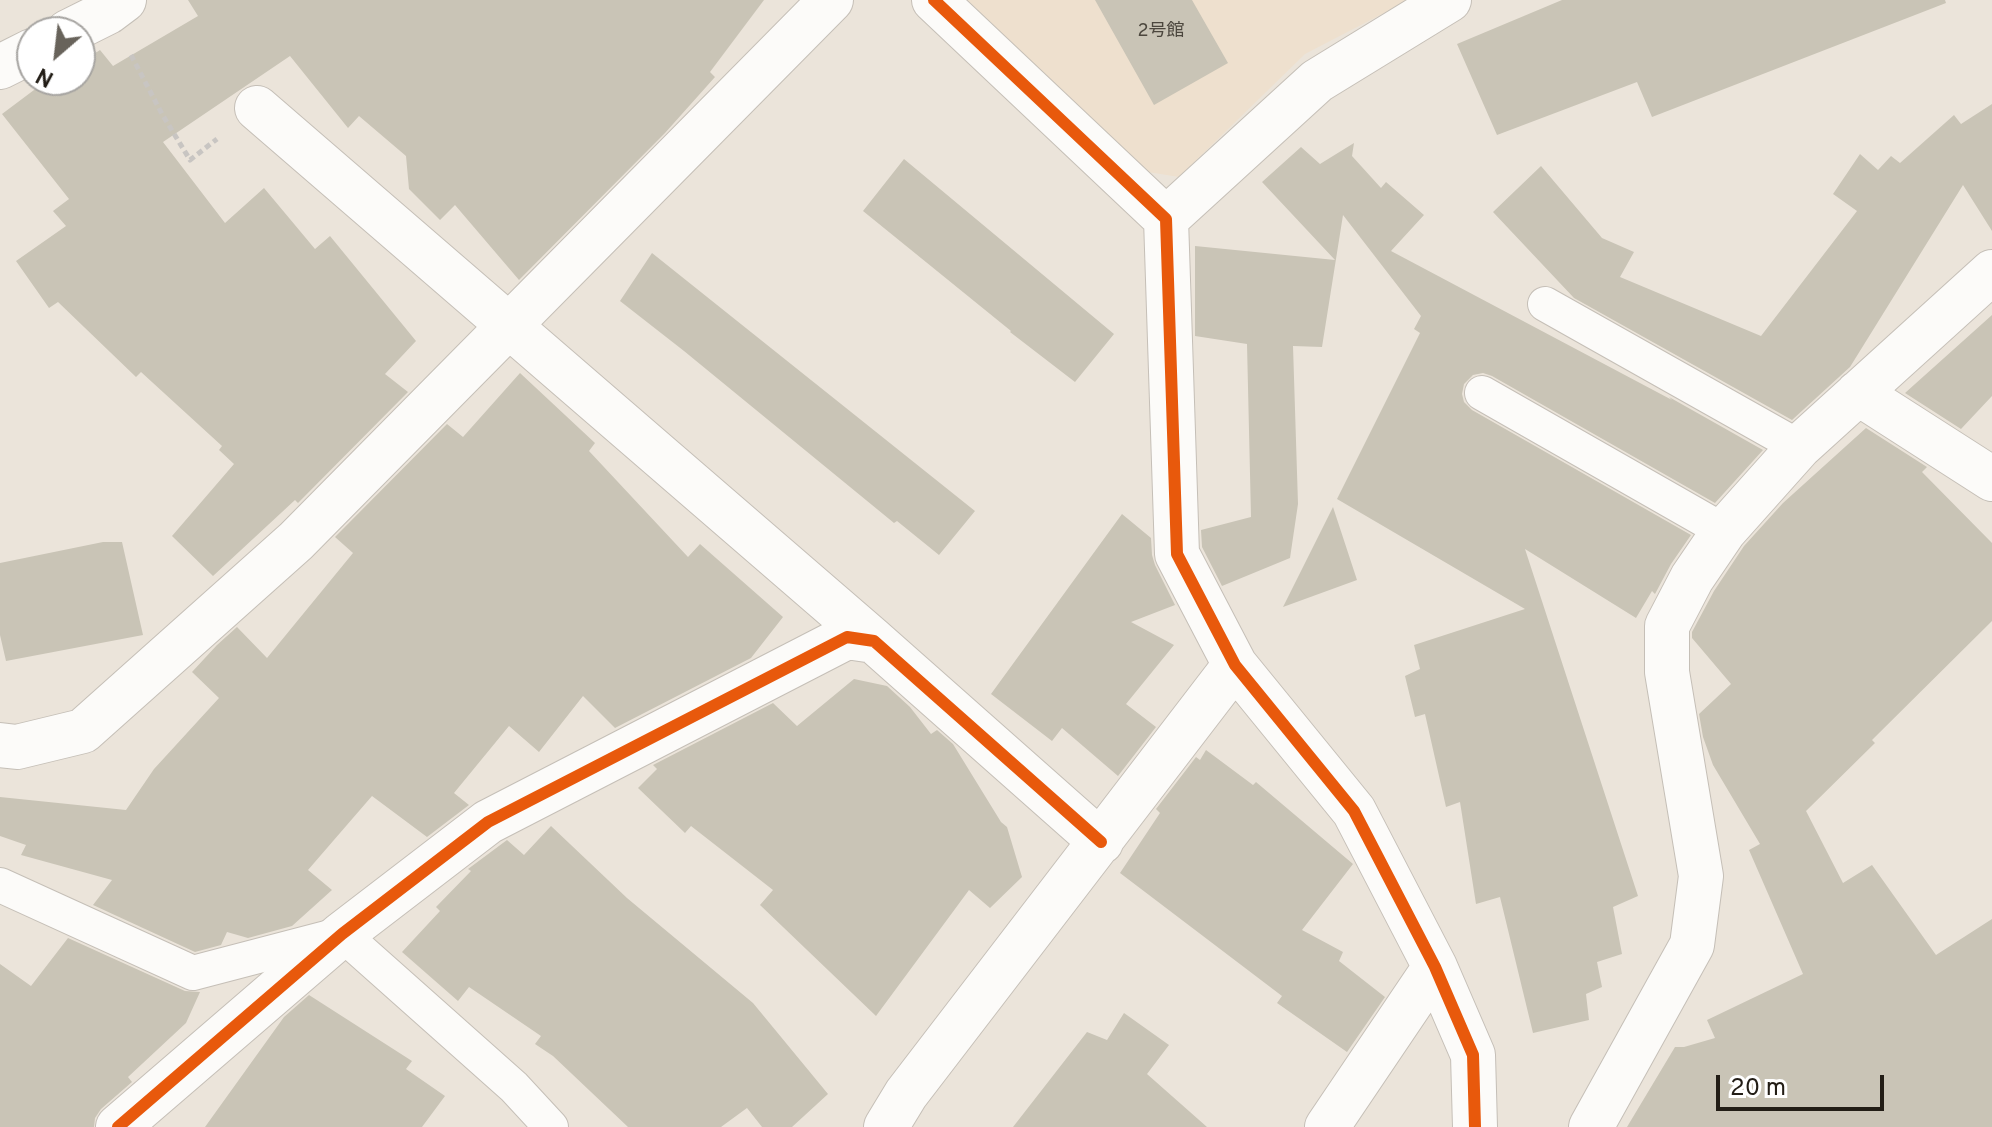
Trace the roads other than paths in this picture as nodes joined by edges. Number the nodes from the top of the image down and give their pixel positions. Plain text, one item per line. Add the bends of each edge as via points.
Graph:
1 (831, 0) edge
2 (934, 0) edge
3 (1449, 0) edge
4 (116, 6) edge
5 (96, 17) edge
6 (257, 108) dead end
7 (1166, 219) junction
8 (1992, 272) edge
9 (1545, 304) dead end
10 (509, 326) junction
11 (1482, 393) dead end
12 (1858, 393) junction
13 (1799, 447) junction
14 (1992, 479) edge
15 (1724, 531) junction
16 (874, 641) junction
17 (1235, 665) junction
18 (0, 745) edge
19 (1101, 842) junction
20 (0, 885) edge
21 (342, 934) junction
22 (1435, 967) junction
23 (118, 1127) edge
24 (551, 1127) edge
25 (886, 1127) edge
26 (1327, 1127) edge
27 (1475, 1127) edge
28 (1591, 1127) edge

1 - 10 street
2 - 7 street
3 - 7 street via 1317,81
4 - 5 street
6 - 10 street
7 - 17 street via 1177,554
8 - 12 street
9 - 13 lane
10 - 16 street
10 - 18 street via 296,541 83,731 17,747
11 - 15 lane
12 - 13 street
12 - 14 street
13 - 15 street
15 - 28 street via 1667,626 1667,672 1701,876 1692,945
16 - 19 street
16 - 21 street via 847,637 488,822
17 - 19 street
17 - 22 street via 1354,811
19 - 25 street
20 - 21 lane via 193,973
21 - 23 street
21 - 24 lane via 514,1087
22 - 26 street
22 - 27 street via 1473,1055

